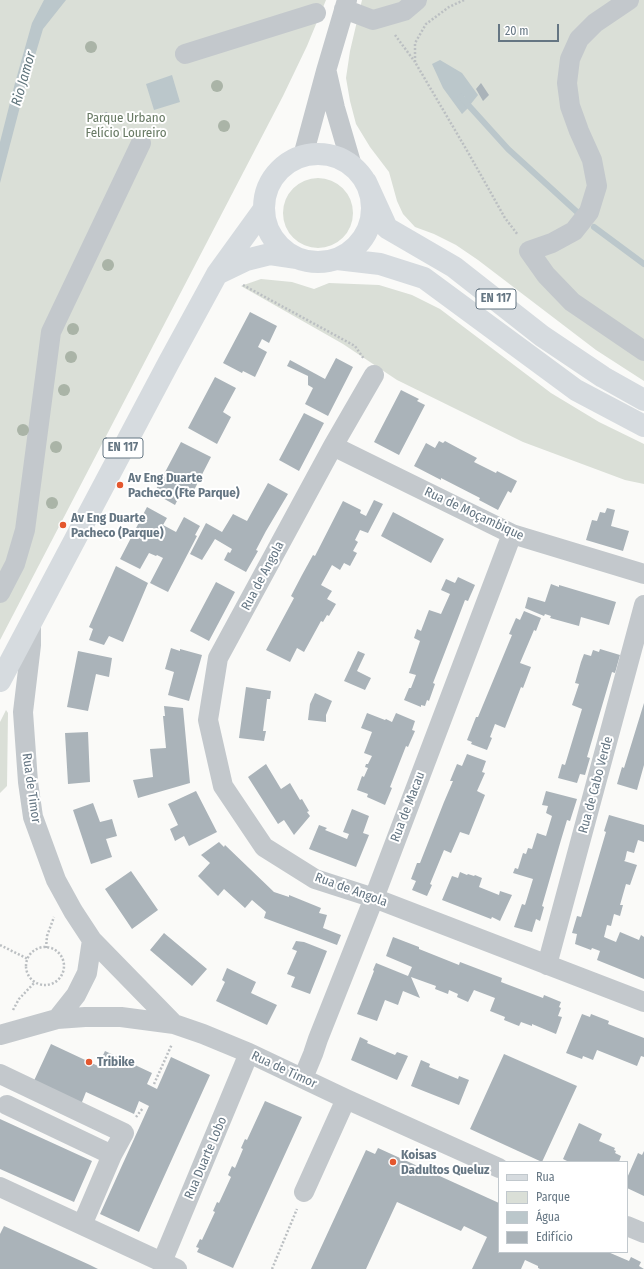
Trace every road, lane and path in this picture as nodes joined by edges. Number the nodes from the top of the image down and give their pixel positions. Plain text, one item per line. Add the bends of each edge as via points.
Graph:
1 (417, 0) edge
2 (464, 0) edge
3 (629, 0) edge
4 (346, 5) edge
5 (316, 13) dead end
6 (380, 18) junction
7 (185, 54) dead end
8 (415, 62) junction
9 (326, 71) junction
10 (141, 143) dead end
11 (303, 156) junction
12 (352, 166) junction
13 (366, 182) junction
14 (264, 210) junction
15 (529, 251) junction
16 (298, 258) junction
17 (337, 259) junction
18 (217, 274) junction
19 (644, 351) edge
20 (374, 375) joint
21 (644, 400) edge
22 (644, 426) edge
23 (333, 446) junction
24 (512, 534) junction
25 (644, 574) edge
26 (0, 593) edge
27 (644, 605) edge
28 (31, 623) junction
29 (0, 681) edge
30 (374, 898) junction
31 (54, 918) dead end
32 (58, 922) dead end
33 (92, 940) junction
34 (0, 945) edge
35 (28, 959) junction
36 (547, 965) junction
37 (35, 982) junction
38 (644, 1002) edge
39 (13, 1013) dead end
40 (57, 1019) junction
41 (174, 1024) junction
42 (0, 1035) edge
43 (249, 1053) junction
44 (0, 1074) edge
45 (302, 1078) junction
46 (154, 1084) dead end
47 (346, 1099) junction
48 (7, 1105) dead end
49 (112, 1155) junction
50 (498, 1168) edge
51 (0, 1187) edge
52 (304, 1192) joint
53 (82, 1225) junction
54 (628, 1226) edge
55 (644, 1233) edge
56 (169, 1265) edge
57 (272, 1269) edge

1 - 6 street via 404,11
2 - 8 path via 449,7 426,24 415,43
3 - 15 street via 595,23 580,39 570,59 566,83 570,106 592,160 597,186 589,212 574,231 552,243
4 - 6 street via 373,20
4 - 9 street
5 - 7 street
6 - 8 path
8 - 15 path via 505,218
9 - 11 street
9 - 12 street
10 - 26 street via 51,332 25,530 15,564
11 - 12 main road, EN 117 via 320,154 337,157
11 - 14 main road, EN 117 via 287,164 275,176 267,192
12 - 13 main road, EN 117
13 - 17 main road, EN 117 via 372,200 372,218 365,236 353,250
13 - 21 main road, EN 117 via 387,228 454,267 542,336 603,377
14 - 16 main road, EN 117 via 267,225 274,239 284,250
14 - 18 main road, EN 117
15 - 19 street via 546,275 572,302
16 - 17 main road, EN 117 via 317,262
16 - 18 main road, EN 117 via 270,254 246,260
17 - 22 main road, EN 117 via 380,264 424,278 576,390
18 - 20 path via 262,295 355,346
18 - 28 main road, EN 117
20 - 23 street, Rua de Angola
23 - 24 street, Rua de Moçambique
23 - 30 street, Rua de Angola via 218,658 208,720 223,786 264,848 315,878
24 - 25 street, Rua de Moçambique
24 - 30 street, Rua de Macau
27 - 36 street, Rua de Cabo Verde
28 - 29 main road, EN 117
28 - 33 street, Rua de Timor via 31,646 23,712 33,817 56,880
30 - 36 street, Rua de Angola
30 - 45 street, Rua de Macau
31 - 32 path
33 - 40 street via 87,973 76,995
33 - 41 street, Rua de Timor
34 - 35 path
35 - 37 path via 27,973
35 - 37 path via 34,951 46,948 58,952 64,963 62,975 53,983 47,985
36 - 38 street, Rua de Angola
37 - 39 path via 19,999
40 - 41 street via 121,1017
40 - 42 street
41 - 43 street, Rua de Timor
41 - 46 path via 174,1041
43 - 45 street, Rua de Timor
43 - 56 street, Rua Duarte Lobo
44 - 49 street via 124,1132
45 - 47 street, Rua de Timor
47 - 50 street, Rua de Timor
47 - 52 street
48 - 49 street
49 - 53 street
51 - 53 street
52 - 57 path
53 - 56 street
54 - 55 street

